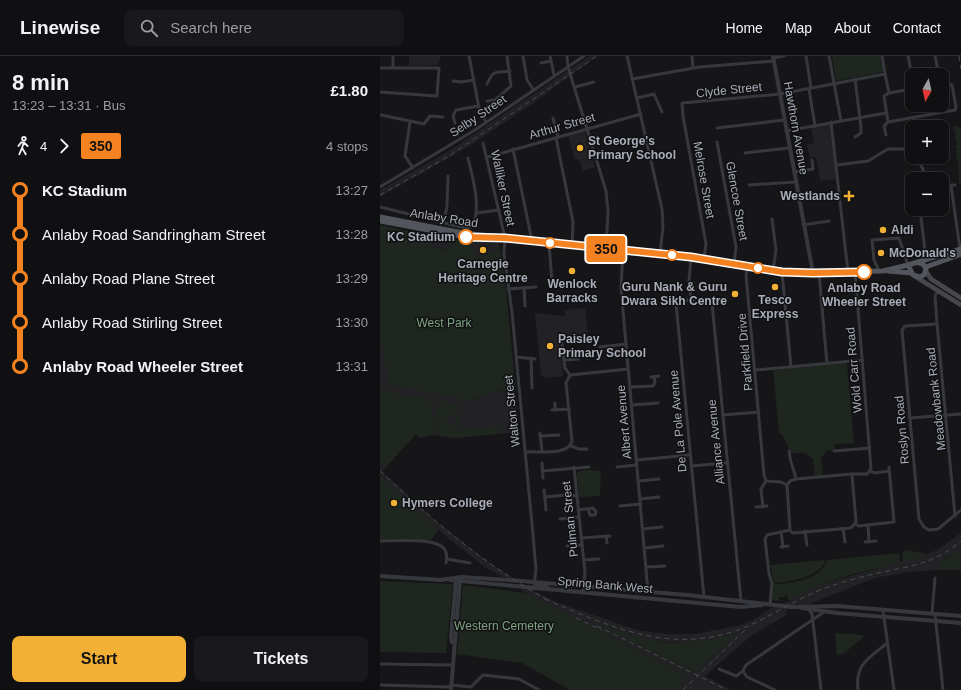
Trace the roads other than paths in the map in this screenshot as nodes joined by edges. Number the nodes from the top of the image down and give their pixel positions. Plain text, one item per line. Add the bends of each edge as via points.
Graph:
1 (393, 56) edge
2 (469, 56) edge
3 (507, 56) edge
4 (523, 56) edge
5 (550, 56) edge
6 (567, 56) edge
7 (584, 56) edge
8 (627, 56) edge
9 (692, 56) edge
10 (784, 56) edge
11 (806, 56) edge
12 (829, 56) edge
13 (882, 56) edge
14 (908, 56) edge
15 (935, 56) edge
16 (773, 58) edge
17 (551, 61) junction
18 (541, 63) dead end
19 (568, 67) junction
20 (380, 68) edge
21 (393, 68) junction
22 (693, 68) junction
23 (910, 68) edge
24 (938, 68) edge
25 (510, 71) junction
26 (885, 74) junction
27 (554, 75) junction
28 (632, 79) junction
29 (855, 79) junction
30 (474, 80) junction
31 (594, 82) dead end
32 (492, 83) dead end
33 (833, 84) junction
34 (949, 84) edge
35 (455, 86) dead end
36 (575, 87) junction
37 (810, 88) junction
38 (533, 89) junction
39 (905, 90) edge
40 (380, 92) edge
41 (889, 93) junction
42 (780, 94) junction
43 (490, 96) dead end
44 (637, 98) junction
45 (681, 105) joint
46 (478, 106) junction
47 (949, 111) edge
48 (662, 112) dead end
49 (886, 112) junction
50 (944, 112) edge
51 (641, 114) junction
52 (380, 115) edge
53 (448, 116) dead end
54 (453, 116) junction
55 (443, 117) dead end
56 (553, 118) dead end
57 (860, 118) junction
58 (784, 120) junction
59 (841, 121) junction
60 (410, 122) junction
61 (486, 122) junction
62 (831, 122) junction
63 (888, 122) junction
64 (455, 123) dead end
65 (816, 126) junction
66 (588, 128) junction
67 (717, 128) dead end
68 (786, 131) junction
69 (886, 135) dead end
70 (557, 137) junction
71 (858, 138) dead end
72 (717, 142) dead end
73 (483, 143) dead end
74 (789, 148) junction
75 (513, 149) junction
76 (905, 149) edge
77 (745, 152) dead end
78 (488, 156) junction
79 (468, 158) dead end
80 (812, 160) dead end
81 (837, 165) junction
82 (413, 168) junction
83 (794, 172) junction
84 (448, 176) dead end
85 (795, 182) junction
86 (749, 185) dead end
87 (949, 186) edge
88 (380, 187) edge
89 (380, 206) edge
90 (499, 210) junction
91 (476, 213) junction
92 (921, 216) edge
93 (380, 217) edge
94 (772, 219) dead end
95 (380, 221) edge
96 (444, 222) junction
97 (803, 225) junction
98 (827, 226) dead end
99 (428, 228) junction
100 (505, 238) junction
101 (532, 241) junction
102 (549, 243) junction
103 (572, 245) junction
104 (606, 249) junction
105 (623, 250) junction
106 (961, 251) edge
107 (660, 254) junction
108 (691, 257) junction
109 (704, 259) junction
110 (926, 260) junction
111 (916, 263) junction
112 (734, 264) junction
113 (908, 265) junction
114 (748, 266) junction
115 (926, 269) junction
116 (773, 270) junction
117 (881, 271) junction
118 (782, 272) junction
119 (848, 272) junction
120 (855, 272) junction
121 (816, 273) junction
122 (912, 273) junction
123 (916, 277) junction
124 (552, 283) dead end
125 (536, 287) dead end
126 (524, 288) junction
127 (508, 290) junction
128 (938, 291) junction
129 (961, 298) edge
130 (691, 300) junction
131 (961, 305) edge
132 (525, 306) dead end
133 (937, 324) junction
134 (561, 336) dead end
135 (626, 344) junction
136 (600, 347) dead end
137 (577, 352) dead end
138 (516, 357) junction
139 (564, 360) junction
140 (863, 360) junction
141 (827, 364) junction
142 (791, 367) junction
143 (628, 369) junction
144 (756, 370) junction
145 (570, 375) junction
146 (659, 376) dead end
147 (536, 383) dead end
148 (630, 387) junction
149 (658, 402) dead end
150 (555, 403) dead end
151 (632, 405) junction
152 (569, 409) junction
153 (759, 412) junction
154 (946, 414) junction
155 (961, 414) edge
156 (723, 415) junction
157 (910, 418) junction
158 (559, 435) dead end
159 (571, 446) junction
160 (870, 448) junction
161 (542, 451) junction
162 (789, 451) dead end
163 (834, 451) dead end
164 (526, 452) junction
165 (584, 454) dead end
166 (690, 455) junction
167 (637, 460) junction
168 (620, 462) dead end
169 (542, 463) dead end
170 (726, 463) junction
171 (637, 465) junction
172 (691, 466) junction
173 (574, 467) junction
174 (589, 467) dead end
175 (889, 467) dead end
176 (542, 471) junction
177 (870, 471) junction
178 (889, 472) junction
179 (852, 474) junction
180 (543, 478) dead end
181 (659, 479) dead end
182 (796, 479) junction
183 (639, 481) junction
184 (766, 482) junction
185 (787, 485) junction
186 (544, 490) dead end
187 (577, 496) junction
188 (545, 497) junction
189 (659, 497) dead end
190 (640, 499) junction
191 (641, 504) junction
192 (954, 505) junction
193 (620, 506) dead end
194 (767, 506) dead end
195 (756, 507) dead end
196 (763, 507) junction
197 (588, 509) dead end
198 (961, 509) edge
199 (546, 510) dead end
200 (578, 510) junction
201 (563, 514) dead end
202 (955, 516) junction
203 (579, 517) junction
204 (855, 524) junction
205 (868, 525) junction
206 (662, 527) dead end
207 (843, 528) junction
208 (643, 529) junction
209 (789, 530) junction
210 (805, 531) junction
211 (781, 532) junction
212 (581, 538) junction
213 (380, 541) edge
214 (570, 541) dead end
215 (876, 541) dead end
216 (845, 542) dead end
217 (865, 542) dead end
218 (870, 542) junction
219 (607, 543) dead end
220 (582, 545) junction
221 (807, 545) dead end
222 (663, 546) dead end
223 (788, 546) dead end
224 (645, 548) junction
225 (584, 560) junction
226 (471, 564) dead end
227 (595, 564) dead end
228 (665, 566) dead end
229 (647, 567) junction
230 (380, 576) edge
231 (935, 578) dead end
232 (458, 579) junction
233 (534, 582) junction
234 (583, 587) junction
235 (558, 590) junction
236 (648, 592) junction
237 (584, 593) junction
238 (704, 597) junction
239 (741, 601) junction
240 (769, 604) junction
241 (800, 607) junction
242 (809, 610) junction
243 (883, 610) junction
244 (824, 612) junction
245 (933, 614) junction
246 (961, 616) edge
247 (883, 617) junction
248 (812, 620) junction
249 (935, 621) junction
250 (961, 623) edge
251 (886, 644) junction
252 (380, 664) edge
253 (453, 665) junction
254 (719, 669) dead end
255 (744, 672) junction
256 (381, 685) edge
257 (451, 687) edge
258 (383, 690) edge
259 (539, 690) edge
260 (775, 690) edge
261 (822, 690) edge
262 (858, 690) edge
263 (894, 690) edge
264 (943, 690) edge

1 - 21 street
2 - 30 street
3 - 25 street
4 - 38 street via 527,80
5 - 17 street
6 - 19 street
7 - 19 street, Selby Street
8 - 28 street
9 - 22 street
10 - 16 street
11 - 37 street
12 - 33 street
13 - 26 street
14 - 23 street
15 - 24 street
16 - 22 street
16 - 42 street, Hawthorn Avenue
17 - 18 street
17 - 27 street
19 - 27 street, Selby Street
19 - 36 street
20 - 21 street
21 - 40 street via 439,68 437,96
22 - 28 street
25 - 32 street via 495,71 488,83
25 - 43 street via 511,86 495,100 489,101
26 - 29 street, Clyde Street
26 - 41 street
27 - 38 street, Selby Street
28 - 44 street
29 - 33 street, Clyde Street
29 - 57 street
30 - 35 street via 454,81
30 - 46 street
31 - 36 street
33 - 37 street, Clyde Street
33 - 59 street
34 - 47 street via 952,85 955,110
36 - 66 street
37 - 42 street, Clyde Street
37 - 65 street
38 - 61 street, Selby Street
39 - 41 street
41 - 49 street via 885,94
42 - 45 street, Clyde Street
42 - 58 street, Hawthorn Avenue
44 - 48 street via 654,94
44 - 51 street
45 - 109 street, Melrose Street via 706,244
46 - 54 street via 456,110
46 - 61 street
49 - 57 street
49 - 63 street
50 - 63 street
51 - 66 street, Arthur Street
51 - 107 street via 662,209
52 - 60 street via 394,116 398,120
53 - 54 street
54 - 64 street
55 - 60 street via 430,116 425,124
56 - 70 street
57 - 59 street
57 - 71 street via 861,133
58 - 67 street
58 - 68 street, Hawthorn Avenue
59 - 62 street
60 - 82 street via 405,156
61 - 82 street, Selby Street
62 - 65 street
62 - 81 street
63 - 69 street via 884,126
65 - 68 street
66 - 70 street, Arthur Street
66 - 104 street via 606,191
68 - 74 street, Hawthorn Avenue
70 - 75 street, Arthur Street
70 - 103 street via 573,222
72 - 112 street, Glencoe Street via 736,247
73 - 78 street, Walliker Street
74 - 77 street
74 - 83 street, Hawthorn Avenue
75 - 78 street, Arthur Street
75 - 101 street
76 - 81 street via 888,149 868,161
78 - 90 street, Walliker Street
79 - 91 street via 475,188
80 - 83 street via 813,169
81 - 119 street
82 - 88 street, Selby Street
83 - 85 street, Hawthorn Avenue
84 - 96 street
85 - 86 street
85 - 97 street, Hawthorn Avenue
87 - 106 street via 953,185
89 - 96 street, Anlaby Road
90 - 91 street
90 - 100 street, Walliker Street
91 - 96 street, Anlaby Road via 471,227 465,228
92 - 110 street
93 - 99 main road, Anlaby Road
94 - 116 street via 776,250
95 - 99 main road, Anlaby Road
97 - 98 street via 828,222
97 - 121 street, Hawthorn Avenue
99 - 100 main road, Anlaby Road
100 - 101 main road, Anlaby Road
100 - 127 street, Walton Street
101 - 102 main road, Anlaby Road
102 - 103 main road, Anlaby Road
102 - 124 street
103 - 104 main road, Anlaby Road
104 - 105 main road, Anlaby Road
105 - 107 main road, Anlaby Road
105 - 135 street, Albert Avenue via 620,282
106 - 110 main road, Anlaby Road
106 - 115 main road
107 - 108 main road, Anlaby Road
108 - 109 main road, Anlaby Road
108 - 130 street
109 - 112 main road, Anlaby Road
110 - 111 main road, Anlaby Road
111 - 113 main road, Anlaby Road
111 - 115 main road via 922,264
111 - 122 main road via 911,268
112 - 114 main road, Anlaby Road
113 - 117 main road, Anlaby Road
113 - 117 street via 899,238 872,240 874,260
113 - 122 main road
114 - 116 main road, Anlaby Road
114 - 144 street, Parkfield Drive via 746,275
115 - 123 main road via 922,276
115 - 129 main road via 931,279
116 - 118 main road, Anlaby Road
117 - 120 main road, Anlaby Road
117 - 122 main road, Anlaby Road
118 - 121 main road, Anlaby Road
118 - 142 street
119 - 120 main road, Anlaby Road
119 - 121 main road, Anlaby Road
120 - 140 street, Wold Carr Road
121 - 141 street
122 - 123 main road
123 - 128 main road
125 - 126 street
126 - 127 street
126 - 132 street
127 - 138 street, Walton Street
128 - 131 main road
128 - 133 street, Meadowbank Road via 935,296
130 - 156 street, Alliance Avenue via 712,303
130 - 166 street, De La Pole Avenue via 676,303
133 - 154 street, Meadowbank Road
133 - 157 street, Roslyn Road via 905,326 902,330
134 - 139 street
135 - 136 street
135 - 143 street, Albert Avenue
137 - 139 street via 578,359
138 - 147 street via 533,358 532,386
138 - 164 street, Walton Street
139 - 145 street via 565,368
140 - 141 street
140 - 160 street, Wold Carr Road
141 - 142 street
142 - 144 street
143 - 145 street
143 - 148 street, Albert Avenue
144 - 153 street, Parkfield Drive
145 - 152 street via 566,383
146 - 148 street via 653,377 653,386
148 - 151 street, Albert Avenue
149 - 151 street
150 - 152 street via 554,410
151 - 167 street, Albert Avenue
152 - 159 street
153 - 156 street
153 - 184 street, Parkfield Drive
154 - 155 street
154 - 157 street
154 - 192 street, Meadowbank Road
156 - 170 street, Alliance Avenue
157 - 202 street, Roslyn Road via 920,523 934,530
158 - 161 street via 540,435
159 - 161 street via 566,450
159 - 165 street via 579,450 585,449
160 - 163 street
160 - 177 street, Wold Carr Road
161 - 164 street
162 - 182 street via 790,464
164 - 233 street, Walton Street via 536,570
166 - 167 street
166 - 172 street, De La Pole Avenue
167 - 171 street, Albert Avenue
168 - 171 street via 618,467
169 - 176 street, Pulman Street
170 - 172 street
170 - 239 street, Alliance Avenue
171 - 183 street, Albert Avenue
172 - 238 street, De La Pole Avenue
173 - 174 street, Pulman Street
173 - 176 street, Pulman Street
173 - 187 street, Pulman Street
175 - 178 street
176 - 180 street, Pulman Street
177 - 178 street
177 - 179 street via 867,474
178 - 205 street via 893,523
179 - 182 street
179 - 204 street
181 - 183 street
182 - 185 street
183 - 190 street, Albert Avenue
184 - 185 street via 781,482
184 - 196 street, Parkfield Drive via 761,488
185 - 209 street
186 - 188 street
187 - 188 street
187 - 200 street, Pulman Street
188 - 199 street
189 - 190 street
190 - 191 street, Albert Avenue
191 - 193 street
191 - 208 street, Albert Avenue
192 - 198 street
192 - 202 street, Meadowbank Road
194 - 196 street
195 - 196 street
197 - 200 street
198 - 202 street
200 - 203 street, Pulman Street
201 - 203 street via 562,518
203 - 212 street, Pulman Street
204 - 205 street
204 - 207 street via 851,528
205 - 218 street
206 - 208 street
207 - 210 street
207 - 216 street
208 - 224 street, Albert Avenue
209 - 210 street via 793,533
209 - 211 street
210 - 221 street
211 - 223 street via 782,547
211 - 240 street via 771,533 765,538 772,583
212 - 219 street via 608,536
212 - 220 street, Pulman Street
213 - 226 street via 432,542 445,550 446,561
214 - 220 street via 569,546
215 - 218 street
217 - 218 street
220 - 225 street, Pulman Street
222 - 224 street
224 - 229 street, Albert Avenue
225 - 227 street via 597,559
225 - 234 street, Pulman Street
228 - 229 street
229 - 236 street, Albert Avenue
230 - 232 street, Spring Bank West
231 - 245 street
232 - 233 street, Spring Bank West
232 - 235 street, Spring Bank West
232 - 253 street
233 - 234 street, Spring Bank West
233 - 235 street via 536,585
234 - 236 street, Spring Bank West
234 - 237 street, Pulman Street
235 - 237 street, Spring Bank West
236 - 238 street, Spring Bank West
237 - 240 street, Spring Bank West via 741,607
238 - 239 street, Spring Bank West
239 - 240 street, Spring Bank West
240 - 241 street, Spring Bank West
241 - 242 street, Spring Bank West
241 - 243 street, Spring Bank West via 837,606
242 - 244 street, Spring Bank West
242 - 248 street
243 - 245 street, Spring Bank West
243 - 247 street
244 - 247 street, Spring Bank West
244 - 248 street
245 - 246 street, Spring Bank West
245 - 249 street
247 - 249 street, Spring Bank West
247 - 251 street
248 - 255 street via 749,662
248 - 261 street
249 - 250 street, Spring Bank West
249 - 264 street
251 - 262 street via 860,666
251 - 263 street
252 - 253 street
253 - 257 street
254 - 255 street via 736,676
255 - 260 street
256 - 257 street
256 - 258 street
257 - 259 street via 471,686 484,676 519,679

